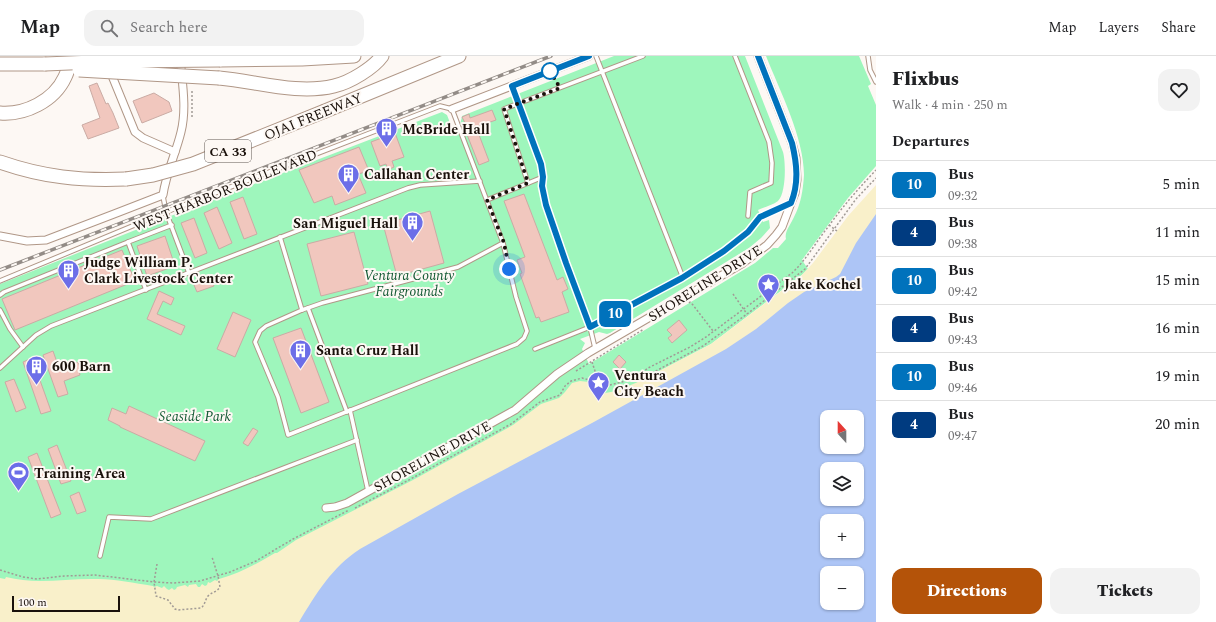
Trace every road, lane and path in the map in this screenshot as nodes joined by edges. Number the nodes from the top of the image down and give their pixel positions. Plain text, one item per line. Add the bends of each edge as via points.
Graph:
1 (72, 56) edge
2 (104, 56) edge
3 (180, 56) edge
4 (351, 56) edge
5 (354, 56) edge
6 (382, 56) edge
7 (459, 56) edge
8 (589, 56) edge
9 (596, 56) edge
10 (643, 56) edge
11 (735, 56) edge
12 (758, 56) edge
13 (868, 56) edge
14 (0, 64) edge
15 (46, 64) junction
16 (602, 72) junction
17 (876, 82) edge
18 (512, 86) junction
19 (192, 91) dead end
20 (519, 104) junction
21 (452, 109) junction
22 (0, 113) edge
23 (192, 118) dead end
24 (175, 152) junction
25 (0, 162) edge
26 (876, 170) edge
27 (543, 177) junction
28 (876, 178) edge
29 (480, 181) junction
30 (528, 183) junction
31 (162, 195) junction
32 (487, 200) junction
33 (791, 203) junction
34 (166, 212) junction
35 (748, 216) dead end
36 (829, 225) junction
37 (172, 226) junction
38 (834, 228) junction
39 (838, 231) dead end
40 (0, 236) edge
41 (280, 237) junction
42 (128, 242) junction
43 (504, 243) junction
44 (189, 273) junction
45 (682, 278) junction
46 (0, 281) edge
47 (146, 290) junction
48 (733, 294) dead end
49 (0, 295) edge
50 (686, 304) dead end
51 (308, 308) junction
52 (744, 309) junction
53 (0, 310) edge
54 (302, 310) junction
55 (747, 314) junction
56 (649, 326) dead end
57 (590, 327) junction
58 (713, 332) junction
59 (23, 347) junction
60 (535, 349) dead end
61 (595, 350) junction
62 (592, 361) junction
63 (0, 368) edge
64 (576, 371) dead end
65 (638, 376) junction
66 (597, 377) junction
67 (593, 381) junction
68 (606, 386) junction
69 (348, 411) junction
70 (357, 440) junction
71 (368, 491) junction
72 (326, 508) dead end
73 (100, 556) dead end
74 (212, 557) dead end
75 (157, 564) dead end
76 (0, 570) edge
77 (218, 576) junction
78 (154, 582) junction

1 - 22 highway via 65,77 57,90 44,101 12,114
2 - 24 street via 135,132
3 - 24 street via 184,115
4 - 5 highway
4 - 15 highway, bridge
6 - 15 highway, bridge via 369,69 354,78 335,86 317,89 280,87 219,78 75,70
7 - 25 highway, OJAI FREEWAY / CA 33, bridge via 193,164 153,175 93,180 50,176
8 - 18 street
9 - 16 lane
10 - 16 lane
11 - 35 lane via 769,142 772,163 771,183 750,192
12 - 33 street, SHORELINE DRIVE via 796,158 797,180
13 - 17 lane via 870,70
14 - 15 highway
16 - 20 lane
16 - 45 lane
18 - 20 lane
18 - 21 street
19 - 23 path
20 - 27 lane via 541,164
20 - 30 lane via 504,109
21 - 29 lane
21 - 34 lane, WEST HARBOR BOULEVARD via 440,106
24 - 31 street
26 - 36 path
27 - 30 lane
27 - 57 lane via 546,205
28 - 38 path
29 - 32 lane
29 - 41 lane via 408,188
30 - 32 lane
31 - 34 lane
31 - 40 street via 46,240 27,241
32 - 43 lane
33 - 45 lane via 760,217 748,232 724,251
33 - 61 street, SHORELINE DRIVE via 782,227 767,246 743,263
34 - 37 lane
34 - 46 lane, WEST HARBOR BOULEVARD
36 - 38 path
36 - 52 path via 801,265
37 - 42 lane
37 - 44 lane
38 - 39 path
38 - 55 path via 804,269
41 - 44 lane
41 - 54 lane
42 - 47 lane
42 - 49 lane
43 - 51 lane via 458,267
43 - 69 lane via 526,331 524,338 517,344
44 - 47 lane
45 - 57 lane
47 - 59 lane via 51,326
48 - 52 path
50 - 58 path via 690,302
51 - 54 lane
51 - 69 lane
52 - 55 path
52 - 58 path
53 - 59 lane
54 - 69 lane via 266,326 260,331 255,342 278,397 288,434
55 - 65 path via 697,349 652,373
56 - 62 path
57 - 60 lane
57 - 61 lane
58 - 65 path
59 - 63 lane
61 - 71 street, SHORELINE DRIVE via 557,374 515,410
62 - 64 path
62 - 66 path
65 - 68 path
66 - 67 path
66 - 68 path via 606,379
67 - 68 path via 596,389 603,390
67 - 77 path via 582,378 571,381 560,395 540,402 511,424 472,446 293,539 256,561
69 - 70 lane
70 - 71 lane
70 - 73 lane via 151,519 109,517
71 - 72 street, SHORELINE DRIVE via 341,506
74 - 77 path
75 - 78 path
76 - 78 path via 37,579 95,575
77 - 78 path via 200,581
77 - 78 path via 220,587 208,595 201,608 176,609 168,600 156,596

